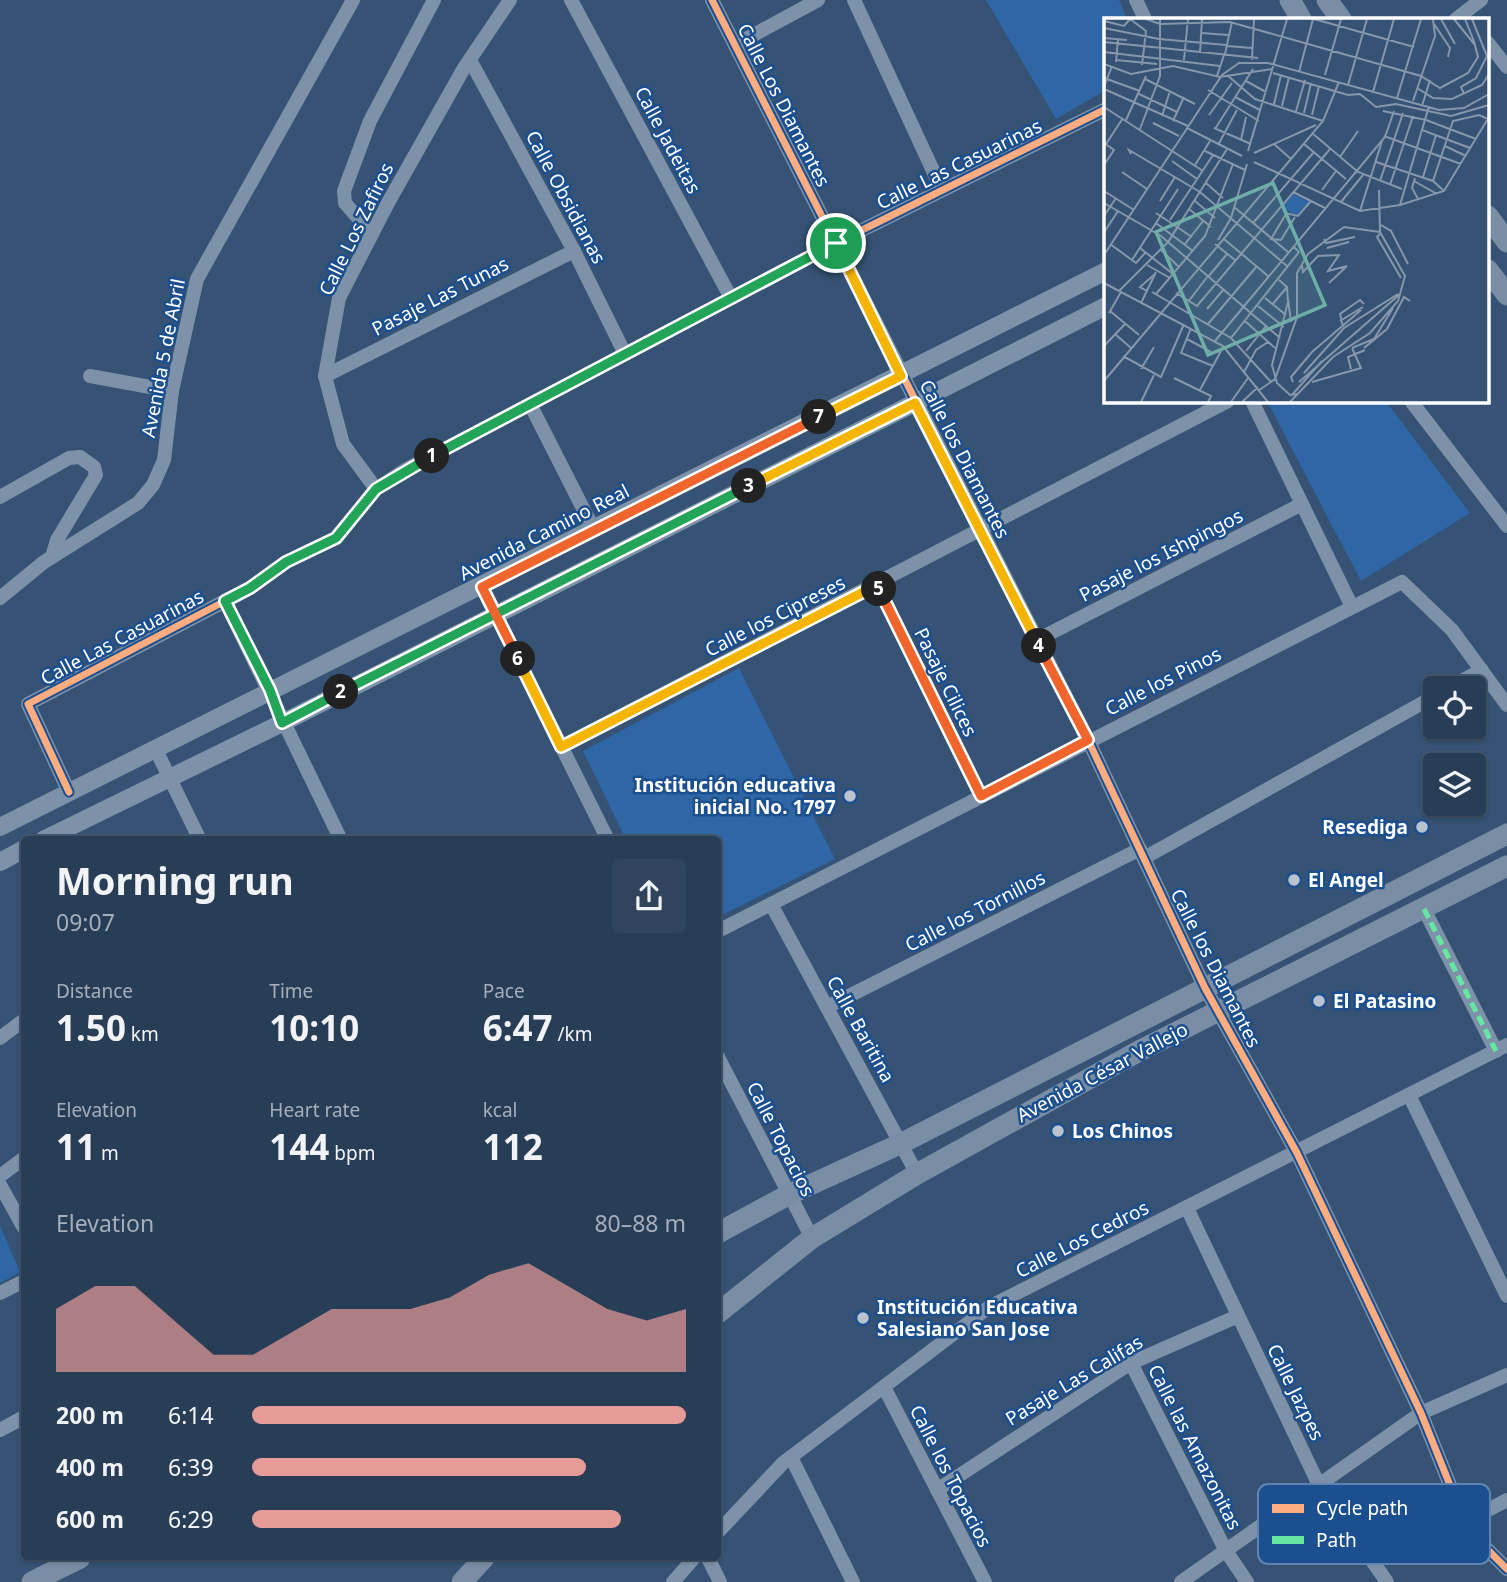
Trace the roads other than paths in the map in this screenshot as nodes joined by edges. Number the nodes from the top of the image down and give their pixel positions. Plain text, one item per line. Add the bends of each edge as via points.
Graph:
1 (353, 0) edge
2 (434, 0) edge
3 (510, 0) edge
4 (571, 0) edge
5 (712, 0) edge
6 (818, 0) edge
7 (853, 0) edge
8 (1136, 0) edge
9 (1290, 0) edge
10 (1327, 0) edge
11 (1481, 0) edge
12 (1463, 17) edge
13 (1145, 18) edge
14 (1300, 18) edge
15 (1340, 18) edge
16 (735, 45) junction
17 (1490, 46) edge
18 (470, 60) junction
19 (1507, 67) edge
20 (1104, 110) edge
21 (942, 190) junction
22 (1490, 219) edge
23 (372, 234) junction
24 (1507, 242) edge
25 (836, 243) junction
26 (574, 251) junction
27 (1104, 272) edge
28 (1490, 273) edge
29 (1507, 295) edge
30 (731, 298) junction
31 (1104, 307) edge
32 (625, 354) junction
33 (90, 376) dead end
34 (325, 376) junction
35 (901, 376) junction
36 (172, 391) junction
37 (1226, 402) edge
38 (1252, 402) edge
39 (1412, 402) edge
40 (915, 403) junction
41 (530, 404) junction
42 (376, 489) junction
43 (0, 497) edge
44 (1302, 503) junction
45 (1507, 526) edge
46 (594, 530) junction
47 (981, 532) junction
48 (52, 556) junction
49 (877, 585) junction
50 (482, 587) junction
51 (0, 598) edge
52 (225, 601) junction
53 (1352, 607) junction
54 (496, 613) junction
55 (1037, 640) junction
56 (1482, 670) junction
57 (1471, 676) edge
58 (270, 690) junction
59 (1423, 702) edge
60 (1507, 705) edge
61 (282, 723) junction
62 (1088, 740) junction
63 (561, 747) junction
64 (155, 748) junction
65 (169, 776) junction
66 (69, 792) junction
67 (981, 796) junction
68 (0, 827) edge
69 (1507, 834) edge
70 (51, 836) edge
71 (198, 836) edge
72 (339, 836) edge
73 (606, 836) edge
74 (1476, 850) junction
75 (21, 851) edge
76 (1142, 854) junction
77 (0, 862) edge
78 (1498, 871) edge
79 (771, 904) junction
80 (1371, 904) junction
81 (1424, 909) junction
82 (721, 929) edge
83 (1383, 929) junction
84 (1205, 988) junction
85 (827, 1007) junction
86 (1217, 1011) junction
87 (21, 1022) edge
88 (0, 1038) edge
89 (1501, 1048) edge
90 (721, 1069) edge
91 (1409, 1095) junction
92 (902, 1143) junction
93 (1297, 1153) junction
94 (21, 1160) edge
95 (917, 1174) junction
96 (0, 1176) edge
97 (0, 1185) edge
98 (788, 1195) junction
99 (1187, 1208) junction
100 (21, 1223) edge
101 (721, 1231) edge
102 (812, 1238) junction
103 (21, 1282) edge
104 (0, 1293) edge
105 (1507, 1296) edge
106 (721, 1311) edge
107 (1238, 1316) junction
108 (1131, 1363) junction
109 (1507, 1375) edge
110 (884, 1387) junction
111 (1421, 1413) junction
112 (21, 1419) edge
113 (0, 1430) edge
114 (790, 1457) junction
115 (1319, 1484) edge
116 (1320, 1484) edge
117 (1451, 1484) edge
118 (937, 1490) junction
119 (1507, 1500) edge
120 (1490, 1509) edge
121 (1258, 1528) edge
122 (721, 1529) edge
123 (1226, 1551) junction
124 (1490, 1552) edge
125 (76, 1560) edge
126 (482, 1560) edge
127 (692, 1560) edge
128 (709, 1560) edge
129 (1374, 1564) edge
130 (1507, 1569) edge
131 (32, 1582) edge
132 (462, 1582) edge
133 (673, 1582) edge
134 (720, 1582) edge
135 (853, 1582) edge
136 (985, 1582) edge
137 (1181, 1582) edge
138 (1247, 1582) edge
139 (1387, 1582) edge

1 - 36 street, Avenida 5 de Abril via 197,279
2 - 23 street via 370,121 344,191 345,203
3 - 18 street, Calle Los Zafiros
4 - 30 street, Calle Jadeitas
5 - 16 street, Calle Los Diamantes
6 - 16 street
7 - 21 street
8 - 13 street
9 - 14 main road
10 - 15 main road
11 - 12 street
16 - 25 street, Calle Los Diamantes
17 - 19 street
18 - 23 street, Calle Los Zafiros
18 - 26 street, Calle Obsidianas
20 - 21 street, Calle Las Casuarinas
21 - 25 street, Calle Las Casuarinas
22 - 24 main road
23 - 34 street, Calle Los Zafiros via 339,298
25 - 30 street, Calle Las Casuarinas
25 - 35 street, Calle Los Diamantes
26 - 32 street, Calle Obsidianas
26 - 34 street, Pasaje Las Tunas
27 - 35 street, Avenida Camino Real
28 - 29 main road
30 - 32 street, Calle Las Casuarinas
31 - 40 street
32 - 41 street, Calle Las Casuarinas
33 - 36 street
34 - 42 street, Calle Los Zafiros via 343,444
35 - 40 street, Calle los Diamantes
35 - 46 street, Avenida Camino Real
36 - 48 street, Avenida 5 de Abril via 164,460 153,485 138,503
37 - 47 street, Calle los Cipreses
38 - 44 street
39 - 45 street
40 - 47 street, Calle los Diamantes
40 - 54 street
41 - 42 street, Calle Las Casuarinas
41 - 46 street
42 - 52 street, Calle Las Casuarinas via 336,538 286,562
43 - 48 street via 69,458 80,457 94,467 90,489 57,540
44 - 53 street
44 - 55 street, Pasaje los Ishpingos
46 - 50 street, Avenida Camino Real
47 - 49 street, Calle los Cipreses
47 - 55 street, Calle los Diamantes
48 - 51 street, Avenida 5 de Abril
49 - 63 street, Calle los Cipreses
49 - 67 street, Pasaje Cilices
50 - 54 street
50 - 58 street, Avenida Camino Real
52 - 58 street
52 - 66 street, Calle Las Casuarinas via 28,704
53 - 56 street, Calle los Pinos via 1402,582 1452,629
53 - 62 street, Calle los Pinos
54 - 61 street
54 - 63 street
55 - 62 street, Calle los Diamantes
56 - 57 street
56 - 60 street
58 - 61 street
58 - 64 street, Avenida Camino Real
59 - 76 street, Calle los Tornillos
61 - 65 street
61 - 72 street
62 - 67 street, Calle los Pinos
62 - 76 street, Calle los Diamantes
63 - 73 street
64 - 65 street
64 - 66 street, Avenida Camino Real
65 - 70 street
65 - 71 street
66 - 68 street, Avenida Camino Real
67 - 79 street, Calle los Pinos
69 - 74 main road, Avenida César Vallejo
74 - 78 main road
74 - 80 main road, Avenida César Vallejo
75 - 77 street
76 - 84 street, Calle los Diamantes
76 - 85 street, Calle los Tornillos
78 - 81 main road, Avenida César Vallejo
79 - 82 street, Calle los Pinos
79 - 85 street, Calle Baritina
80 - 83 main road
80 - 84 main road, Avenida César Vallejo
81 - 83 main road, Avenida César Vallejo
81 - 89 street
83 - 86 main road, Avenida César Vallejo
84 - 86 street, Calle los Diamantes
84 - 92 main road, Avenida César Vallejo
85 - 92 street, Calle Baritina
86 - 93 street, Calle los Diamantes
86 - 95 main road, Avenida César Vallejo
87 - 88 street
89 - 91 street, Calle Los Cedros
90 - 98 street, Calle Topacios
91 - 93 street, Calle Los Cedros
91 - 105 street
92 - 95 street, Calle Baritina
92 - 98 main road, Avenida César Vallejo
93 - 99 street, Calle Los Cedros
93 - 111 street, Calle los Diamantes
94 - 96 street
95 - 102 main road, Avenida César Vallejo
97 - 100 street
98 - 101 main road, Avenida César Vallejo
98 - 102 street, Calle Topacios
99 - 107 street, Calle Jazpes
99 - 110 street, Calle Los Cedros via 989,1307
102 - 106 main road, Avenida César Vallejo
103 - 104 street
107 - 108 street, Pasaje Las Califas
107 - 115 street, Calle Jazpes
108 - 118 street, Pasaje Las Califas
108 - 123 street, Calle las Amazonitas
109 - 111 street
110 - 114 street, Calle Los Cedros
110 - 118 street, Calle los Topacios
111 - 116 street
111 - 117 street, Calle los Diamantes
112 - 113 street
114 - 122 street, Calle Los Cedros
114 - 135 street
118 - 136 street, Calle los Topacios
119 - 120 street
121 - 123 street
123 - 137 street
123 - 138 street, Calle las Amazonitas
124 - 130 street, Calle los Diamantes
125 - 131 main road
126 - 132 main road
127 - 133 street
128 - 134 street
129 - 139 street, Calle Jazpes

